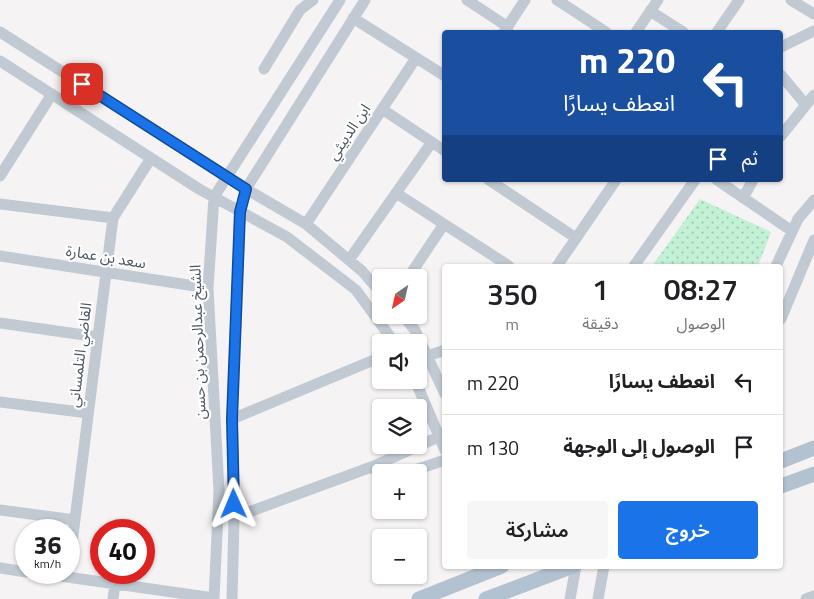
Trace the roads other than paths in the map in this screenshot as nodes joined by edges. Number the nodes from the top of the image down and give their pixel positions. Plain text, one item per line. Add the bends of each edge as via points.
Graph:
1 (313, 0) edge
2 (340, 0) edge
3 (365, 0) edge
4 (467, 0) edge
5 (525, 0) edge
6 (556, 0) edge
7 (658, 0) edge
8 (739, 0) edge
9 (791, 0) edge
10 (650, 11) junction
11 (814, 14) edge
12 (353, 18) junction
13 (506, 30) edge
14 (603, 30) edge
15 (637, 30) edge
16 (680, 30) edge
17 (718, 30) edge
18 (814, 31) edge
19 (0, 32) edge
20 (783, 46) edge
21 (416, 58) junction
22 (0, 62) edge
23 (264, 69) dead end
24 (442, 74) edge
25 (783, 77) edge
26 (52, 94) junction
27 (814, 95) edge
28 (806, 105) junction
29 (382, 109) junction
30 (783, 134) edge
31 (432, 142) junction
32 (442, 148) edge
33 (151, 158) junction
34 (0, 176) edge
35 (228, 177) junction
36 (492, 182) edge
37 (611, 182) edge
38 (693, 182) edge
39 (720, 182) edge
40 (752, 182) edge
41 (246, 189) junction
42 (396, 193) junction
43 (214, 197) junction
44 (743, 198) junction
45 (814, 200) edge
46 (0, 204) edge
47 (240, 212) junction
48 (113, 218) junction
49 (306, 224) junction
50 (444, 224) junction
51 (792, 231) junction
52 (576, 238) junction
53 (814, 240) edge
54 (0, 256) edge
55 (348, 260) junction
56 (506, 264) edge
57 (558, 264) edge
58 (635, 264) edge
59 (777, 264) edge
60 (414, 269) edge
61 (106, 272) junction
62 (372, 282) edge
63 (208, 288) junction
64 (783, 314) edge
65 (0, 323) edge
66 (388, 334) edge
67 (98, 337) junction
68 (442, 351) edge
69 (427, 356) joint
70 (372, 362) edge
71 (442, 388) edge
72 (419, 389) edge
73 (0, 402) edge
74 (88, 413) junction
75 (232, 419) junction
76 (442, 436) edge
77 (814, 448) edge
78 (783, 460) edge
79 (442, 461) edge
80 (379, 464) edge
81 (427, 466) edge
82 (372, 467) edge
83 (814, 474) edge
84 (783, 485) edge
85 (0, 510) edge
86 (246, 513) dead end
87 (68, 519) edge
88 (75, 519) edge
89 (0, 568) edge
90 (492, 569) edge
91 (566, 569) edge
92 (574, 569) edge
93 (603, 569) edge
94 (15, 570) edge
95 (115, 584) joint
96 (814, 596) edge
97 (214, 598) edge
98 (113, 599) edge
99 (232, 599) edge
100 (419, 599) edge
101 (486, 599) edge
102 (570, 599) edge
103 (598, 599) edge
104 (806, 599) edge

1 - 23 street via 300,10
2 - 35 street
3 - 12 street
4 - 13 street
5 - 13 street
6 - 14 street
7 - 10 street
8 - 17 street
9 - 11 street
10 - 15 street
10 - 16 street
12 - 21 street
12 - 41 street
18 - 20 street
19 - 35 street
21 - 24 street
21 - 29 street, ابن الدبيثي
22 - 26 street
25 - 28 street
26 - 33 street
26 - 34 street
27 - 28 street
28 - 30 street
29 - 31 street
29 - 49 street, ابن الدبيثي
31 - 32 street
31 - 42 street
33 - 43 street
33 - 48 street, القاضي التلمساني
35 - 41 street
35 - 43 street
36 - 52 street
37 - 52 street
38 - 58 street
39 - 44 street
40 - 44 street
41 - 47 street
41 - 49 street
42 - 50 street
42 - 55 street
43 - 47 street
43 - 63 street, الشيخ عبدالرحمن بن حسن
44 - 51 street
45 - 51 street
46 - 48 street
47 - 66 street via 287,237 356,290
47 - 75 street
48 - 61 street, القاضي التلمساني
49 - 55 street
50 - 56 street
50 - 60 street
51 - 59 street
52 - 57 street
53 - 64 street
54 - 61 street, سعد بن عمارة
55 - 62 street
61 - 63 street, سعد بن عمارة
61 - 67 street, القاضي التلمساني
63 - 97 street, الشيخ عبدالرحمن بن حسن via 219,491
65 - 67 street
67 - 74 street, القاضي التلمساني
68 - 69 street
69 - 71 street
70 - 75 street
72 - 76 street
73 - 74 street
74 - 88 street, القاضي التلمساني
75 - 99 street
76 - 80 street
77 - 78 main road
79 - 81 street
82 - 86 street
83 - 84 main road
85 - 87 street
89 - 94 street
90 - 100 main road
91 - 101 main road
92 - 102 street
93 - 103 street
95 - 97 street
95 - 98 street
96 - 104 street

